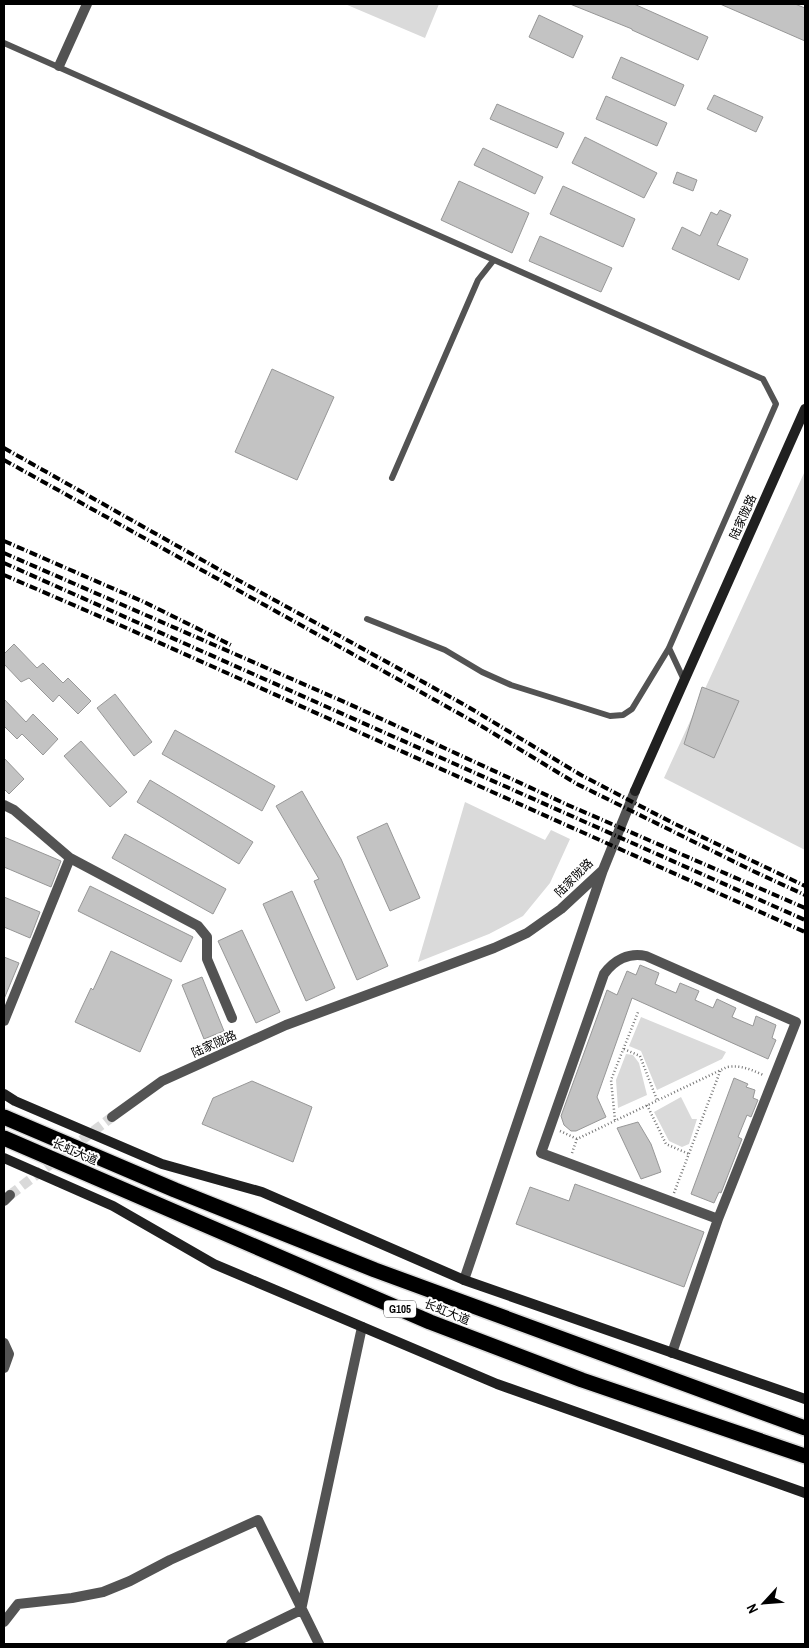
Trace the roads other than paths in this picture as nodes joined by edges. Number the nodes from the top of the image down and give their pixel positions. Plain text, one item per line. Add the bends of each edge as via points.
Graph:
1 (87, 4) edge
2 (4, 43) edge
3 (59, 66) junction
4 (493, 261) junction
5 (805, 409) edge
6 (392, 478) dead end
7 (367, 619) dead end
8 (669, 648) junction
9 (684, 680) junction
10 (4, 805) edge
11 (70, 858) junction
12 (603, 870) junction
13 (232, 1018) dead end
14 (4, 1021) edge
15 (4, 1094) edge
16 (4, 1117) edge
17 (112, 1117) tunnel mouth
18 (4, 1138) edge
19 (4, 1158) edge
20 (718, 1218) junction
21 (464, 1280) junction
22 (362, 1327) junction
23 (4, 1343) edge
24 (672, 1353) junction
25 (4, 1368) edge
26 (805, 1399) edge
27 (805, 1428) edge
28 (805, 1456) edge
29 (805, 1493) edge
30 (301, 1610) junction
31 (4, 1622) edge
32 (231, 1644) edge
33 (319, 1644) edge

1 - 3 street
2 - 3 lane
3 - 4 lane
4 - 6 lane via 478,280
4 - 8 lane via 763,379 776,404
5 - 9 street, 陆家陇路
7 - 8 lane via 445,650 511,685 610,716 623,715 632,709
8 - 9 lane
9 - 12 street, 陆家陇路
10 - 11 street
11 - 13 street via 198,926 207,937 207,959
11 - 14 street
12 - 17 street, 陆家陇路 via 561,909 527,933 286,1025 162,1081
12 - 21 street
15 - 21 street via 162,1164 262,1192
16 - 27 highway, 长虹大道 / G105 via 375,1270
18 - 28 highway, 长虹大道 / G105 via 430,1322 582,1380
19 - 22 street via 113,1206 214,1264
20 - 20 street via 796,1022 646,956 629,956 615,962 604,974 541,1153
20 - 24 street
21 - 24 street
22 - 29 street via 497,1384
22 - 30 street
23 - 25 street via 9,1354
24 - 26 street
30 - 31 street via 258,1520 103,1592 18,1604
30 - 32 street
30 - 33 street

